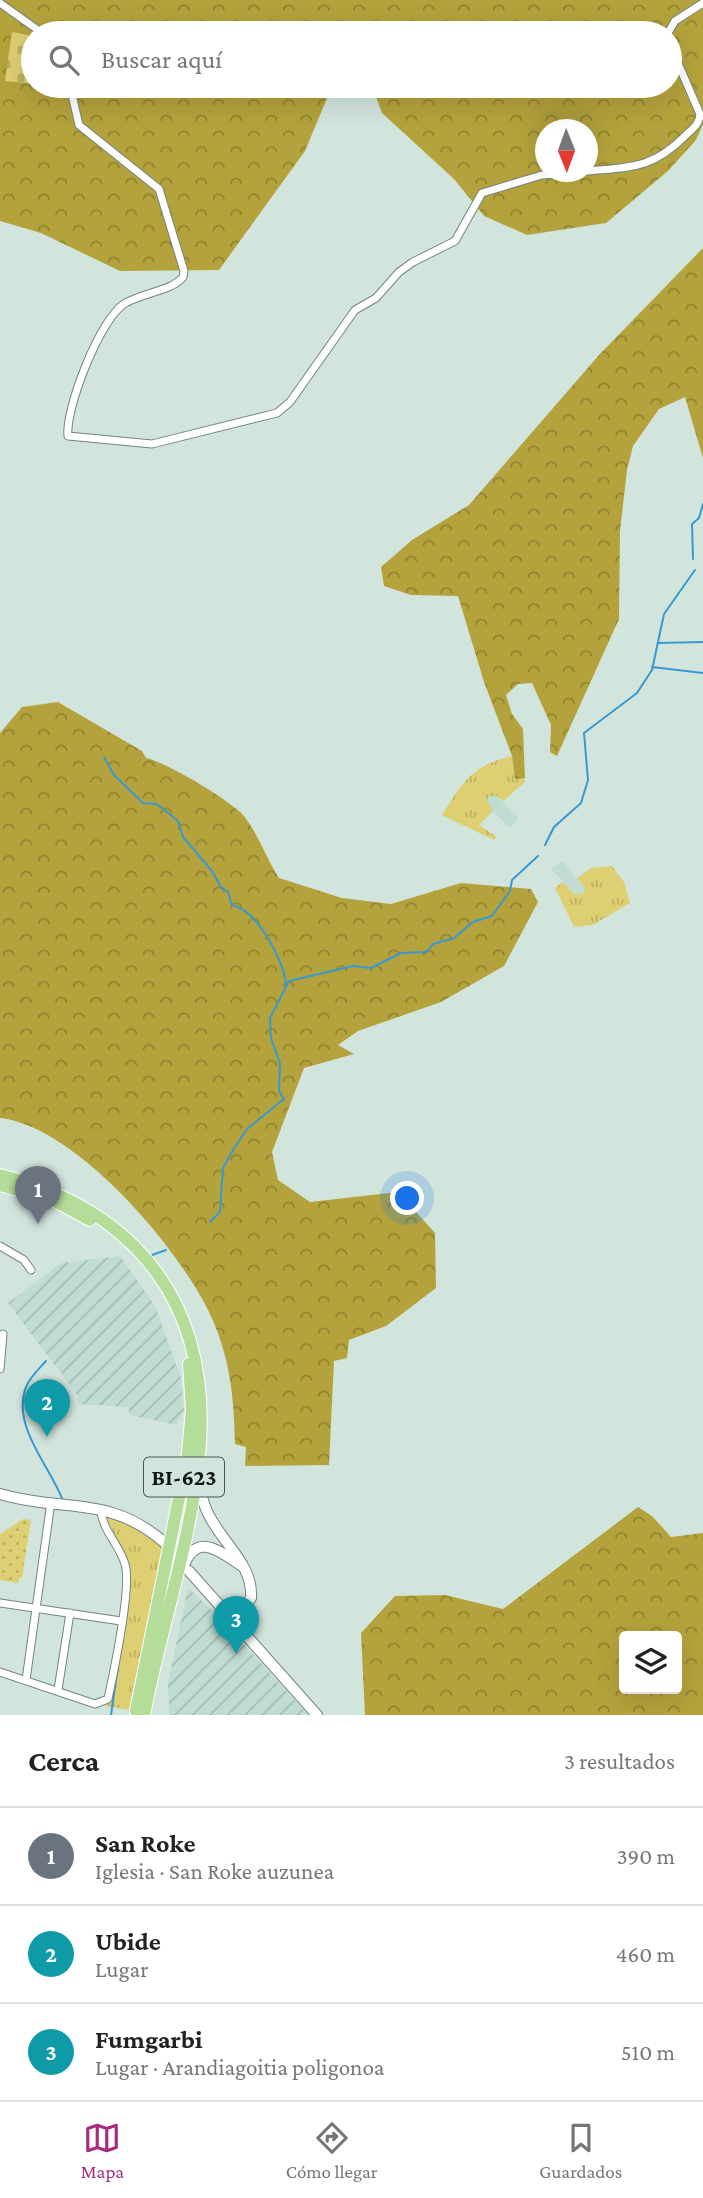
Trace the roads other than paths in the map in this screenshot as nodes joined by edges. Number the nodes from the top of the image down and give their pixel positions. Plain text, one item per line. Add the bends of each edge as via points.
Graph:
1 (0, 3) edge
2 (703, 3) edge
3 (25, 21) edge
4 (675, 21) edge
5 (682, 73) edge
6 (72, 98) edge
7 (598, 170) edge
8 (535, 177) edge
9 (0, 1175) edge
10 (0, 1185) edge
11 (121, 1239) junction
12 (0, 1246) edge
13 (137, 1255) junction
14 (31, 1270) dead end
15 (3, 1334) dead end
16 (0, 1369) edge
17 (199, 1456) junction
18 (0, 1494) edge
19 (51, 1502) junction
20 (101, 1510) junction
21 (164, 1544) dead end
22 (242, 1566) junction
23 (190, 1570) dead end
24 (0, 1602) edge
25 (169, 1602) junction
26 (36, 1608) junction
27 (69, 1613) junction
28 (121, 1621) junction
29 (232, 1621) junction
30 (0, 1672) edge
31 (26, 1680) junction
32 (58, 1690) junction
33 (140, 1713) edge
34 (317, 1715) edge

1 - 3 street
2 - 4 street
5 - 7 street via 700,114 699,123 652,163
6 - 8 street via 79,125 159,189 184,271 179,282 142,294 110,316 69,408 68,436 152,444 277,413 290,402 355,310 376,298 413,262 454,241 482,193
9 - 11 main road, BI-623 via 63,1195 89,1209
10 - 11 main road, BI-623 via 55,1201
11 - 13 main road, BI-623
12 - 14 street via 24,1260
13 - 17 main road, BI-623 via 171,1295 186,1328 196,1361 201,1408
13 - 33 main road, BI-623 via 179,1331 188,1363 192,1409 183,1483
15 - 16 street
17 - 22 street via 203,1507
17 - 25 main road, BI-623
18 - 19 street
19 - 20 street
19 - 26 street
20 - 21 street via 133,1519
20 - 28 street via 102,1522 125,1563
22 - 25 street via 216,1549 199,1548 186,1560
22 - 29 street via 251,1598
23 - 29 street
24 - 26 street
25 - 33 main road, BI-623
26 - 27 street
26 - 31 street
27 - 28 street
27 - 32 street
28 - 32 street via 108,1699 95,1704
29 - 34 street
30 - 31 street
31 - 32 street

